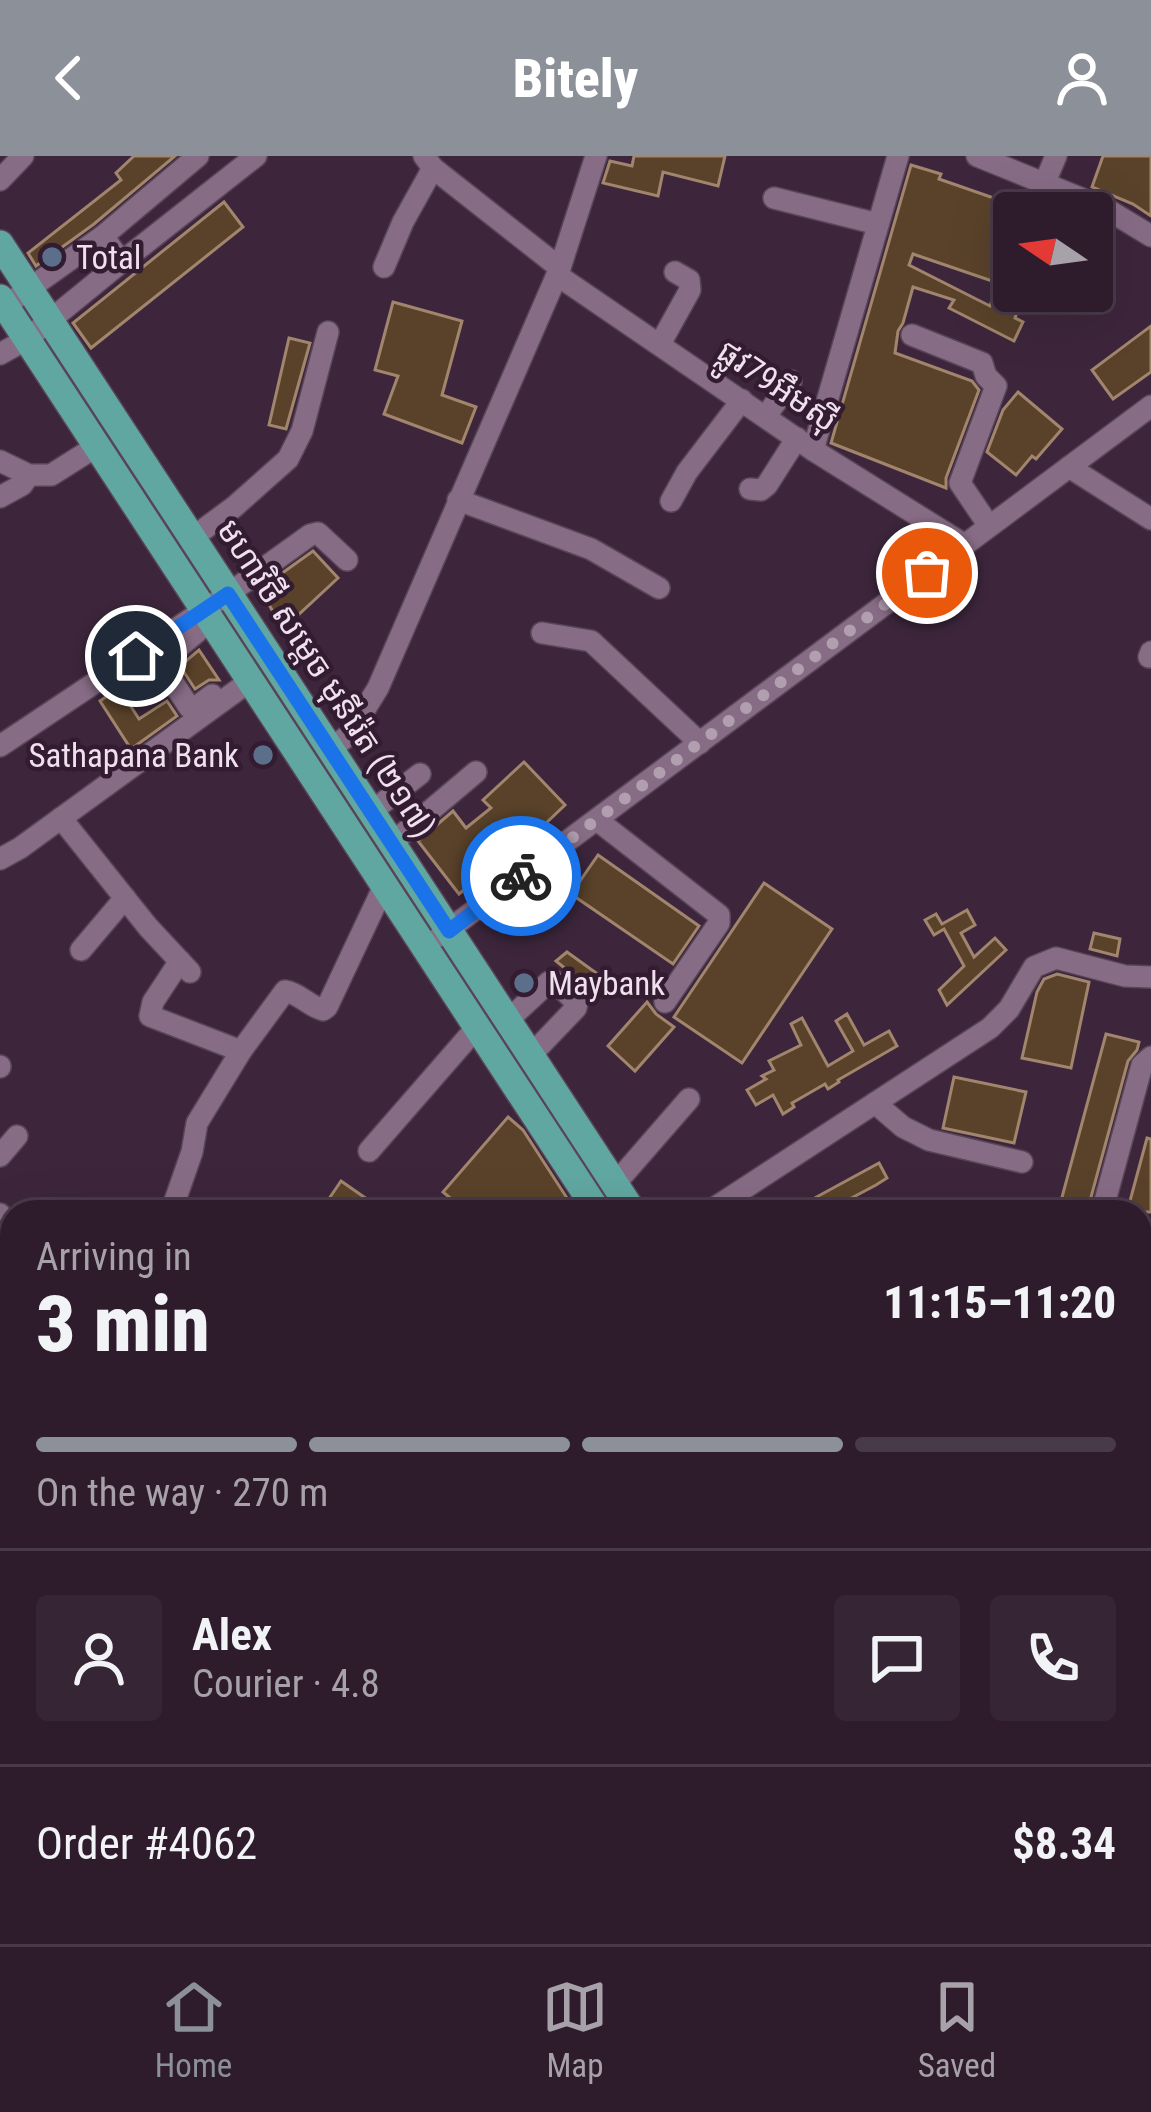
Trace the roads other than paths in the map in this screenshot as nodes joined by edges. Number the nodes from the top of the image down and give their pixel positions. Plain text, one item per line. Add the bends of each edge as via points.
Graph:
1 (23, 156) edge
2 (198, 156) edge
3 (208, 156) edge
4 (256, 156) edge
5 (596, 156) edge
6 (898, 156) edge
7 (977, 156) edge
8 (1056, 156) edge
9 (430, 160) edge
10 (0, 180) edge
11 (227, 180) junction
12 (1046, 182) junction
13 (774, 198) dead end
14 (878, 224) junction
15 (103, 236) junction
16 (1151, 236) edge
17 (0, 244) edge
18 (119, 264) junction
19 (385, 266) dead end
20 (558, 272) junction
21 (675, 272) dead end
22 (29, 289) junction
23 (3, 302) edge
24 (48, 319) junction
25 (328, 332) dead end
26 (912, 335) dead end
27 (27, 340) junction
28 (659, 344) junction
29 (0, 354) edge
30 (791, 381) dead end
31 (742, 400) junction
32 (1151, 406) edge
33 (766, 416) junction
34 (805, 444) junction
35 (97, 446) junction
36 (0, 460) edge
37 (1069, 467) junction
38 (29, 475) junction
39 (750, 489) dead end
40 (0, 497) edge
41 (458, 500) junction
42 (671, 501) dead end
43 (1151, 519) edge
44 (989, 526) junction
45 (192, 538) junction
46 (964, 545) junction
47 (347, 560) dead end
48 (659, 588) dead end
49 (228, 594) junction
50 (207, 615) junction
51 (542, 633) dead end
52 (247, 676) junction
53 (700, 743) junction
54 (0, 746) edge
55 (331, 749) junction
56 (476, 772) dead end
57 (420, 774) dead end
58 (401, 788) junction
59 (371, 812) junction
60 (423, 817) junction
61 (61, 818) junction
62 (597, 820) junction
63 (392, 843) junction
64 (0, 859) edge
65 (384, 886) junction
66 (125, 898) junction
67 (449, 931) junction
68 (424, 946) junction
69 (81, 950) dead end
70 (1149, 977) edge
71 (665, 1003) dead end
72 (508, 1020) junction
73 (477, 1027) junction
74 (241, 1051) junction
75 (531, 1055) junction
76 (1151, 1057) edge
77 (689, 1099) dead end
78 (875, 1103) junction
79 (16, 1136) dead end
80 (369, 1151) dead end
81 (0, 1156) edge
82 (1022, 1162) dead end
83 (623, 1196) edge
84 (175, 1200) edge
85 (589, 1200) edge
86 (726, 1200) edge
87 (1105, 1200) edge

1 - 10 street
2 - 15 street
3 - 11 street
4 - 11 street
5 - 20 street
6 - 14 street
7 - 12 street
8 - 12 street
9 - 19 street
9 - 20 street, ផ្លូវ79អឹមស៊ី
11 - 18 street
12 - 16 street
13 - 14 street
14 - 34 street
15 - 18 street
15 - 22 street
17 - 22 main road, មហាវិថី សម្តេច មុនីរ៉េត (២១៧)
18 - 24 street
20 - 28 street, ផ្លូវ79អឹមស៊ី
20 - 41 street
21 - 28 street via 689,280 689,290
22 - 23 street
22 - 24 main road, មហាវិថី សម្តេច មុនីរ៉េត (២១៧)
23 - 27 main road, មហាវិថី សម្តេច មុនីរ៉េត (២១៧)
24 - 27 street
24 - 45 main road, មហាវិថី សម្តេច មុនីរ៉េត (២១៧)
25 - 45 street via 288,460
26 - 44 street via 982,363 996,386 960,483
27 - 29 street
27 - 35 main road, មហាវិថី សម្តេច មុនីរ៉េត (២១៧)
28 - 31 street, ផ្លូវ79អឹមស៊ី
30 - 33 street
31 - 33 street, ផ្លូវ79អឹមស៊ី
31 - 42 street
32 - 37 street
33 - 34 street, ផ្លូវ79អឹមស៊ី
34 - 39 street via 761,490
34 - 46 street, ផ្លូវ79អឹមស៊ី
35 - 38 street via 51,475
35 - 50 main road, មហាវិថី សម្តេច មុនីរ៉េត (២១៧)
36 - 38 street
37 - 43 street
37 - 44 street
38 - 40 street
41 - 48 street via 591,550
41 - 55 street via 377,688
44 - 46 street
45 - 49 main road, មហាវិថី សម្តេច មុនីរ៉េត (២១៧)
46 - 53 street
47 - 49 street via 314,533
49 - 50 street
49 - 55 main road, មហាវិថី សម្តេច មុនីរ៉េត (២១៧)
50 - 52 main road, មហាវិថី សម្តេច មុនីរ៉េត (២១៧)
50 - 52 street via 163,662 189,707
50 - 54 street
51 - 53 street via 591,641
52 - 61 street
52 - 65 main road, មហាវិថី សម្តេច មុនីរ៉េត (២១៧)
53 - 62 street
55 - 59 main road, មហាវិថី សម្តេច មុនីរ៉េត (២១៧)
56 - 60 street
57 - 58 street
58 - 59 street
58 - 60 street
59 - 63 main road, មហាវិថី សម្តេច មុនីរ៉េត (២១៧)
60 - 63 street
61 - 64 street
61 - 66 street
62 - 67 street
62 - 71 street via 719,915
63 - 67 main road, មហាវិថី សម្តេច មុនីរ៉េត (២១៧)
65 - 68 main road, មហាវិថី សម្តេច មុនីរ៉េត (២១៧)
65 - 74 street via 327,1007 284,991
66 - 69 street
66 - 74 street via 185,966 150,1016
67 - 68 street
67 - 72 main road, មហាវិថី សម្តេច មុនីរ៉េត (២១៧)
68 - 73 main road, មហាវិថី សម្តេច មុនីរ៉េត (២១៧)
70 - 78 street via 1056,958 1034,967 990,1028
72 - 75 main road, មហាវិថី សម្តេច មុនីរ៉េត (២១៧)
72 - 75 street via 552,981 577,1003
73 - 80 street
73 - 85 main road, មហាវិថី សម្តេច មុនីរ៉េត (២១៧)
74 - 84 street via 197,1123
75 - 83 main road, មហាវិថី សម្តេច មុនីរ៉េត (២១៧)
76 - 87 street
77 - 83 street
78 - 82 street via 929,1140
78 - 86 street
79 - 81 street

